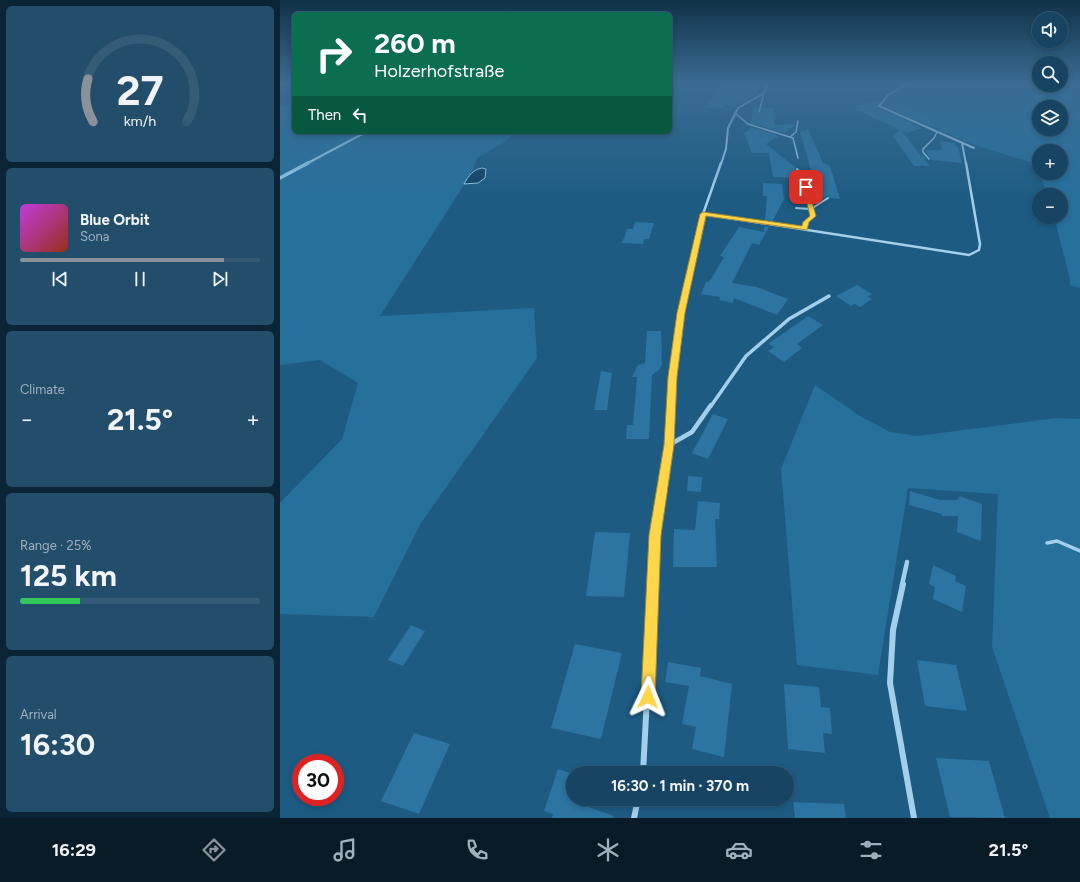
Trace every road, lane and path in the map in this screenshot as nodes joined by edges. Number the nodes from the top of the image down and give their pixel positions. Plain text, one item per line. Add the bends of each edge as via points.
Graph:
1 (731, 121) edge
2 (744, 121) edge
3 (798, 121) dead end
4 (913, 121) edge
5 (937, 132) junction
6 (790, 137) junction
7 (962, 143) junction
8 (974, 148) dead end
9 (798, 158) dead end
10 (929, 160) dead end
11 (797, 169) dead end
12 (828, 198) dead end
13 (796, 208) dead end
14 (811, 209) junction
15 (703, 214) junction
16 (805, 229) junction
17 (829, 296) dead end
18 (669, 445) junction
19 (1047, 543) dead end
20 (1080, 551) edge
21 (907, 562) dead end
22 (644, 766) edge
23 (637, 806) edge
24 (634, 818) edge
25 (914, 818) edge

1 - 15 street via 728,128 726,149
2 - 6 lane
3 - 6 lane via 796,132
4 - 5 street
5 - 7 street
5 - 10 lane via 923,149
6 - 9 lane via 793,138
7 - 8 street
7 - 16 street via 980,244 979,250 969,256
11 - 14 lane via 802,175
12 - 14 lane
13 - 14 lane
14 - 16 lane via 813,216 806,222
15 - 16 street
15 - 18 street via 681,313 672,377
17 - 18 street via 789,319 746,356 692,432
18 - 22 street via 655,535
19 - 20 lane via 1057,541
21 - 25 street via 893,630 890,683
23 - 24 street

